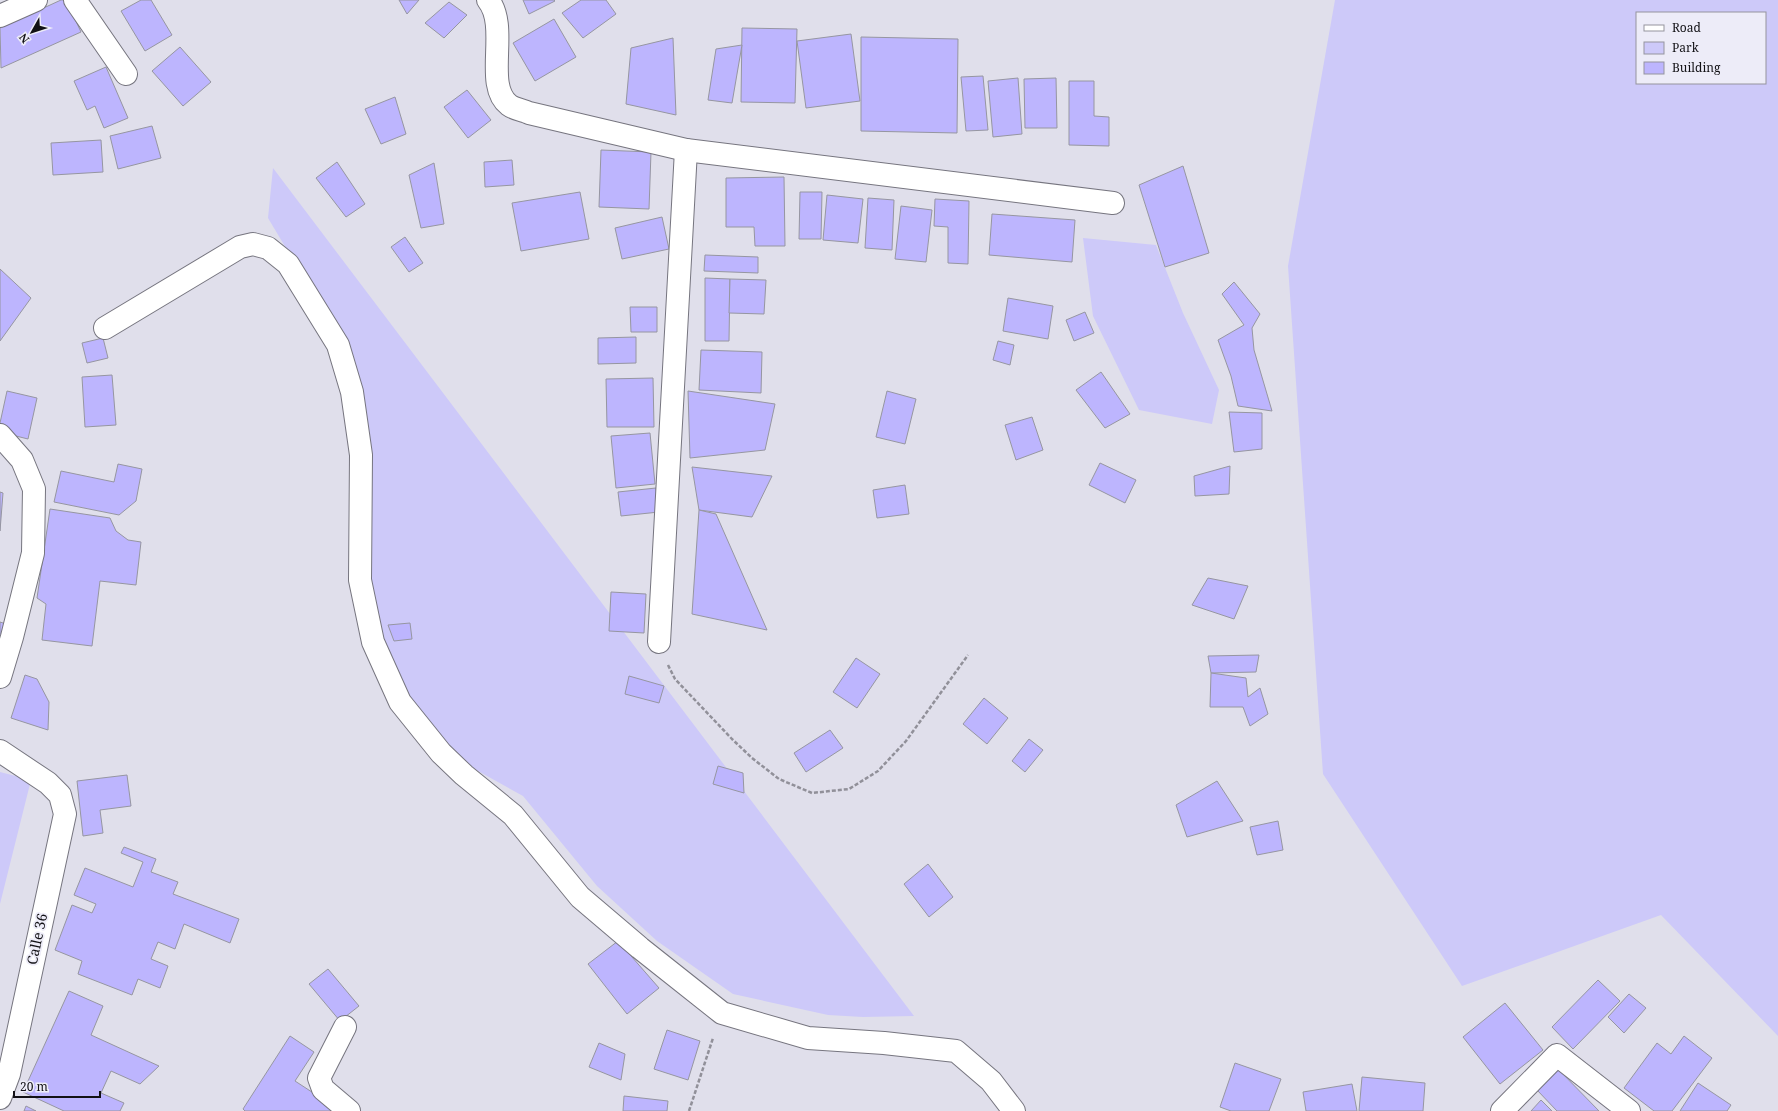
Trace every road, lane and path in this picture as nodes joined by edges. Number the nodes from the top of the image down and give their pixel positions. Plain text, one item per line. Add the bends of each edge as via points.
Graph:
1 (36, 0) edge
2 (76, 0) edge
3 (488, 0) edge
4 (0, 16) edge
5 (126, 74) dead end
6 (686, 150) junction
7 (1113, 203) dead end
8 (105, 328) dead end
9 (0, 435) edge
10 (659, 642) joint
11 (968, 655) dead end
12 (0, 677) edge
13 (0, 751) edge
14 (722, 1013) junction
15 (345, 1027) dead end
16 (4, 1073) edge
17 (0, 1098) edge
18 (349, 1111) edge
19 (689, 1111) edge
20 (1014, 1111) edge
21 (1502, 1111) edge
22 (1629, 1111) edge

1 - 4 street
2 - 5 street
3 - 6 street via 497,21 498,91 509,105 529,113
6 - 7 street
6 - 10 street
8 - 14 street via 240,247 253,244 268,248 288,264 338,345 352,392 361,455 360,580 373,642 400,702 441,753 513,815 580,897
9 - 12 street via 22,460 34,489 33,553
10 - 11 path via 675,679 732,739 779,779 812,793 849,789 878,771 906,742
13 - 16 street, Calle 36 via 48,783 60,795 65,814
14 - 19 path
14 - 20 street via 808,1038 956,1051 990,1081
15 - 18 street via 319,1078 323,1088
16 - 17 street, Calle 36
21 - 22 street via 1557,1055

